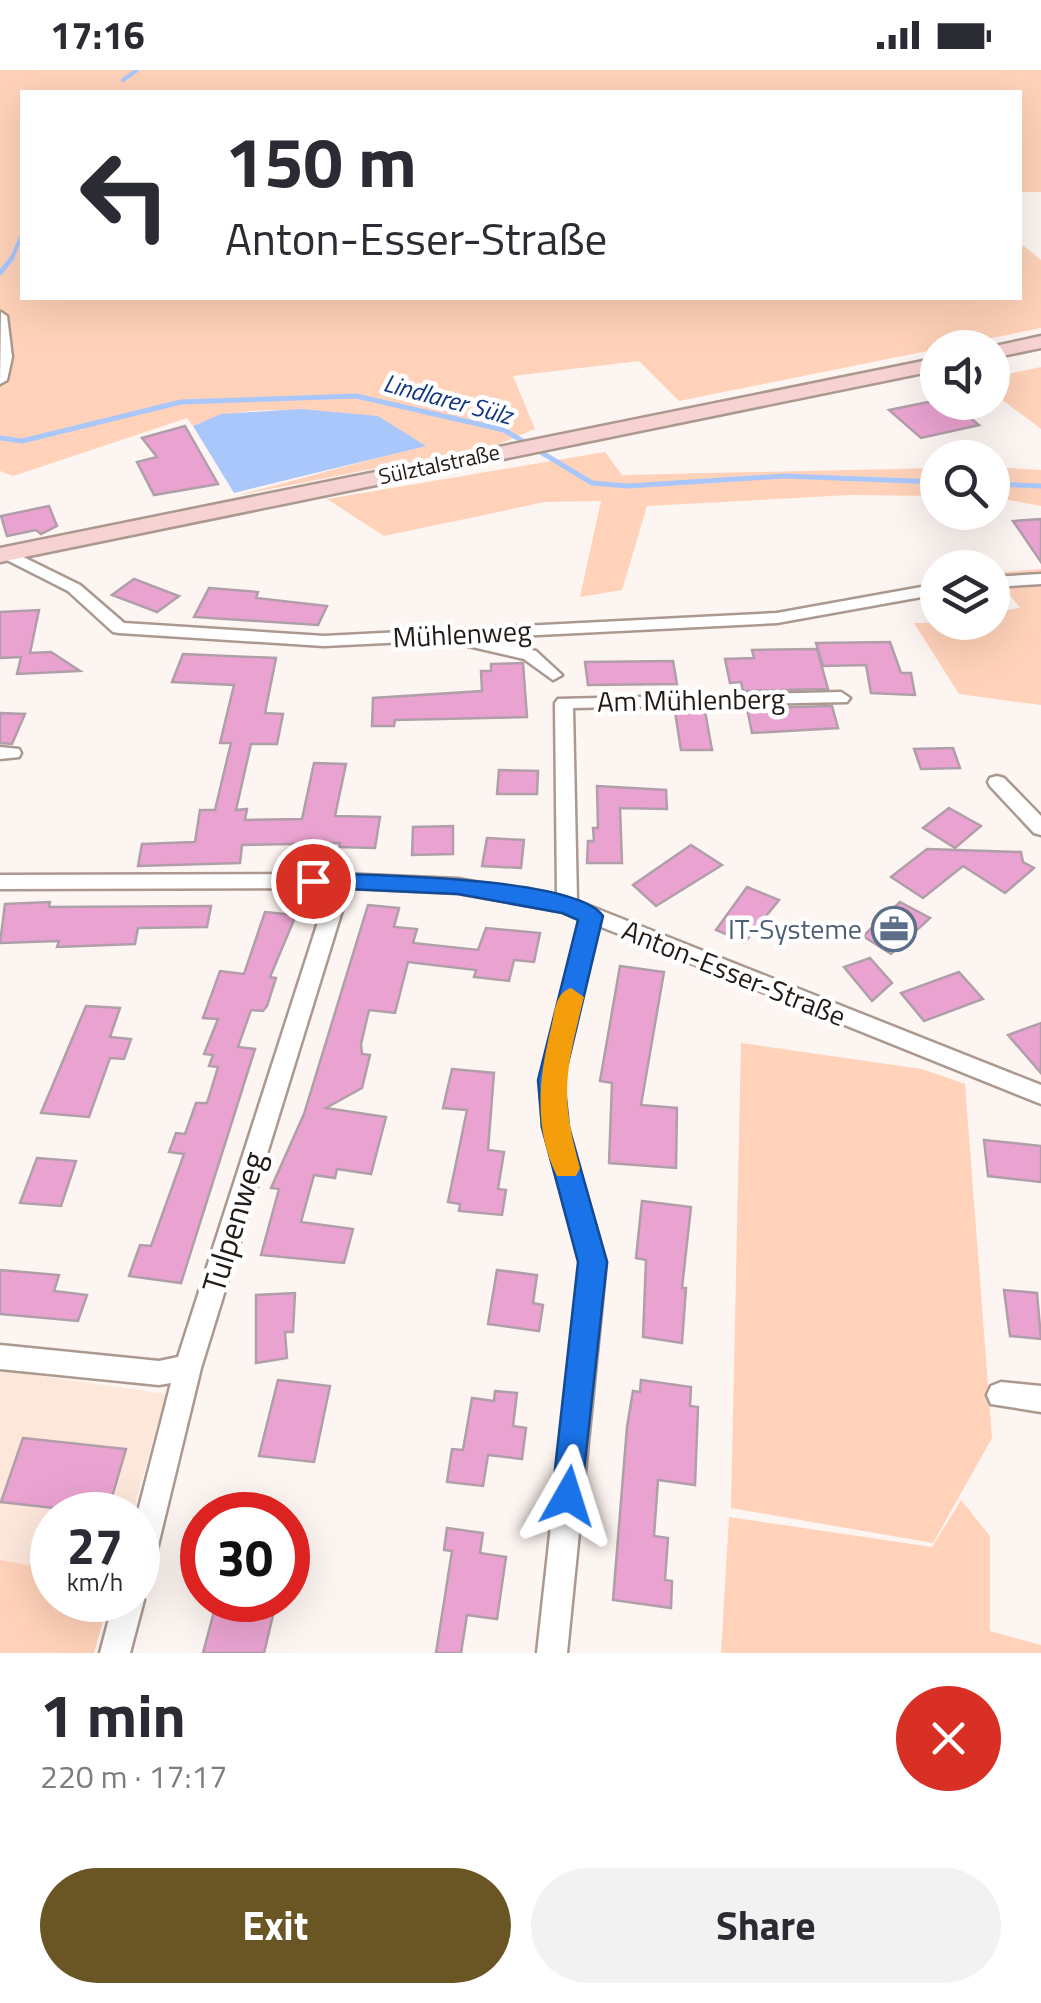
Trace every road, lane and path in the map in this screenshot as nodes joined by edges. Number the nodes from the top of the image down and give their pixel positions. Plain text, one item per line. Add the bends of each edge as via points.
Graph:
1 (0, 316) edge
2 (1041, 342) edge
3 (1010, 348) edge
4 (920, 368) edge
5 (0, 380) edge
6 (3, 554) edge
7 (1041, 579) edge
8 (1010, 581) edge
9 (920, 592) edge
10 (431, 635) junction
11 (553, 675) dead end
12 (841, 698) dead end
13 (997, 782) dead end
14 (1041, 828) edge
15 (341, 881) junction
16 (0, 882) edge
17 (579, 910) junction
18 (1038, 1092) edge
19 (0, 1357) edge
20 (188, 1368) junction
21 (1001, 1395) dead end
22 (1041, 1399) edge
23 (157, 1492) edge
24 (124, 1622) edge
25 (116, 1653) edge
26 (552, 1653) edge

1 - 5 street
2 - 3 main road
4 - 6 main road, Sülztalstraße
6 - 10 street, Mühlenweg via 74,588 120,628 324,641
7 - 8 street
9 - 10 street, Mühlenweg via 777,618
10 - 11 street via 516,650
12 - 17 street, Am Mühlenberg via 564,703
13 - 14 street
15 - 16 street, Anton-Esser-Straße
15 - 17 street, Anton-Esser-Straße via 458,886
15 - 20 street, Tulpenweg
17 - 18 street, Anton-Esser-Straße
17 - 26 street via 551,1080 556,1127 593,1262
19 - 20 street via 159,1373
20 - 23 street, Tulpenweg
21 - 22 street
24 - 25 street

